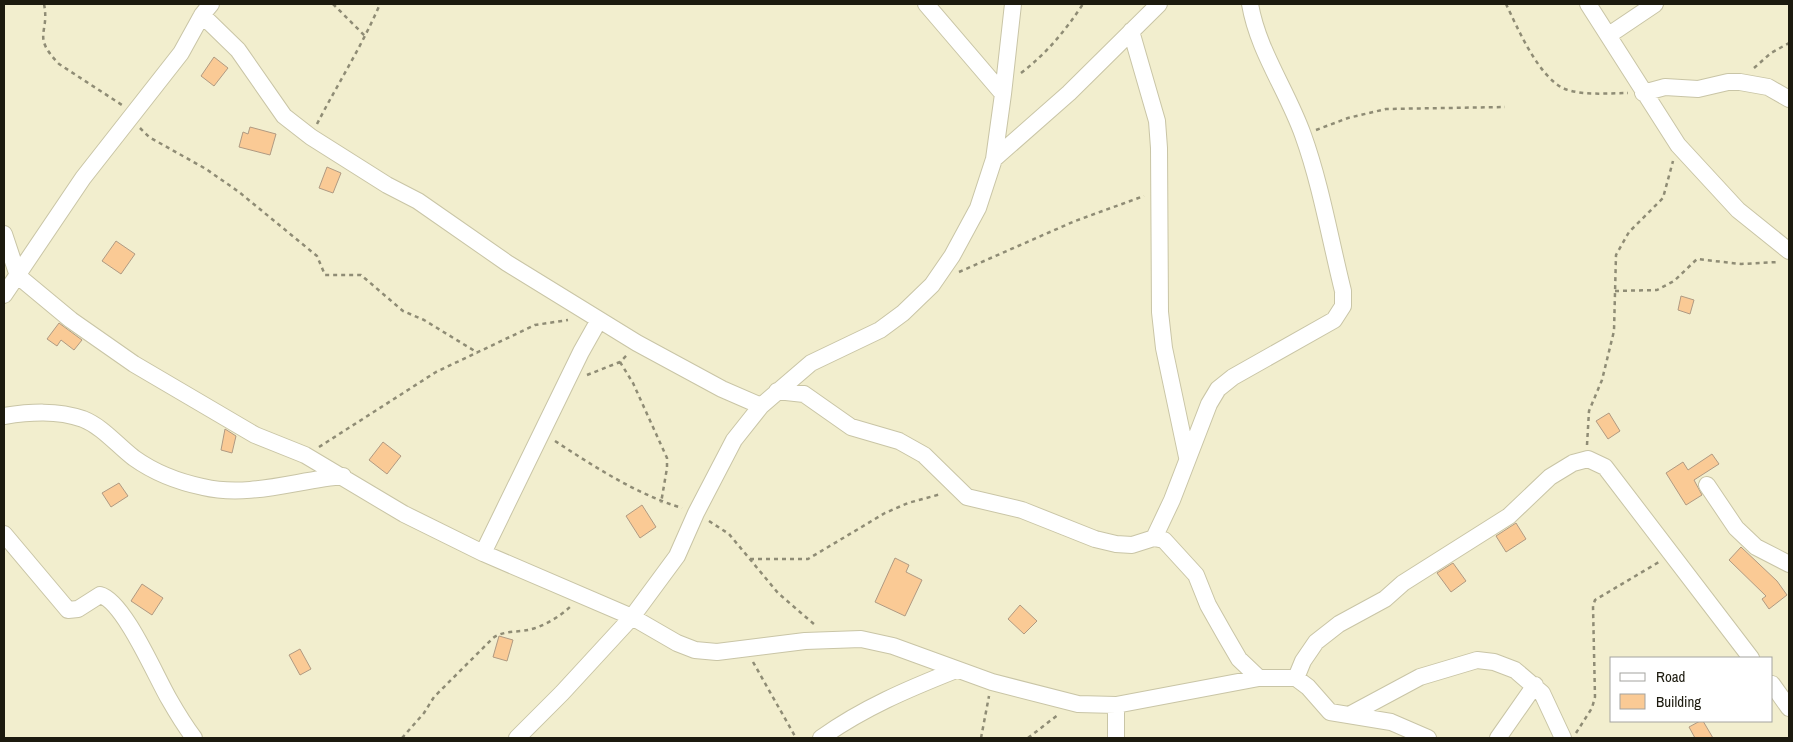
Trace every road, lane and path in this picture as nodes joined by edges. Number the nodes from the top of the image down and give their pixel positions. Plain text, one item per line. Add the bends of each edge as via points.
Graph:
1 (44, 4) edge
2 (333, 4) edge
3 (380, 4) edge
4 (926, 4) edge
5 (1013, 4) edge
6 (1083, 4) edge
7 (1159, 4) edge
8 (1250, 4) edge
9 (1506, 4) edge
10 (1588, 4) edge
11 (1655, 4) edge
12 (207, 9) edge
13 (1131, 31) junction
14 (1609, 35) junction
15 (366, 37) junction
16 (1789, 43) edge
17 (1740, 82) junction
18 (1003, 90) junction
19 (1643, 93) junction
20 (1789, 99) edge
21 (1505, 107) dead end
22 (132, 116) junction
23 (1303, 135) junction
24 (311, 137) junction
25 (1678, 146) junction
26 (994, 159) junction
27 (1159, 191) junction
28 (4, 234) edge
29 (1784, 257) edge
30 (958, 273) dead end
31 (9, 285) edge
32 (1614, 291) junction
33 (596, 319) junction
34 (637, 343) junction
35 (478, 353) junction
36 (620, 362) junction
37 (569, 376) junction
38 (777, 391) junction
39 (761, 406) junction
40 (4, 416) edge
41 (541, 433) junction
42 (305, 455) junction
43 (1187, 457) junction
44 (1588, 459) junction
45 (342, 476) junction
46 (1707, 485) dead end
47 (960, 493) junction
48 (661, 503) junction
49 (696, 513) junction
50 (4, 534) edge
51 (1154, 538) junction
52 (483, 553) junction
53 (1671, 555) junction
54 (750, 559) junction
55 (1789, 564) edge
56 (583, 597) junction
57 (632, 617) junction
58 (821, 628) dead end
59 (746, 650) junction
60 (1750, 657) edge
61 (956, 670) junction
62 (1259, 678) junction
63 (1296, 678) junction
64 (992, 682) junction
65 (1535, 685) junction
66 (1773, 685) edge
67 (1078, 704) junction
68 (1116, 705) junction
69 (1789, 708) edge
70 (1351, 714) junction
71 (194, 738) edge
72 (402, 738) edge
73 (517, 738) edge
74 (796, 738) edge
75 (821, 738) edge
76 (981, 738) edge
77 (1028, 738) edge
78 (1116, 738) edge
79 (1428, 738) edge
80 (1498, 738) edge
81 (1563, 738) edge
82 (1572, 738) edge

1 - 22 path via 42,42 52,56
2 - 15 path
3 - 15 path
4 - 18 street
5 - 18 street
6 - 18 path via 1048,52
7 - 13 street
8 - 23 street via 1254,28 1288,95
9 - 19 path via 1549,79 1565,89 1583,93
10 - 14 street
11 - 14 street
12 - 22 street via 181,53
12 - 24 street via 284,116
13 - 26 street via 1069,93
13 - 27 street via 1157,121
14 - 19 street
15 - 24 path
16 - 17 path via 1771,53
17 - 19 street via 1698,89 1665,87
17 - 20 street via 1768,87
18 - 26 street
19 - 25 street
21 - 23 path via 1386,109 1348,118
22 - 31 street via 83,178
22 - 35 path via 149,136 239,192 320,259 326,275 361,275 403,311
23 - 43 street via 1343,291 1343,306 1334,320 1233,377 1218,389
24 - 33 street via 418,201 507,263
25 - 29 street
25 - 32 path via 1663,198 1621,243 1616,255
26 - 38 street via 978,208 932,285 880,330 811,363
27 - 30 path via 1075,222
27 - 43 street via 1160,312 1164,348
28 - 31 street
29 - 32 path via 1742,264 1697,260 1674,281 1657,290
31 - 42 street via 255,435
32 - 44 path via 1614,331 1602,380 1589,411
33 - 34 street
33 - 35 path via 535,325
33 - 37 street
34 - 36 path
34 - 39 street via 722,389
35 - 42 path via 413,385 356,425
36 - 37 path via 582,378
36 - 48 path via 634,384 667,458
37 - 41 street
38 - 39 street
38 - 47 street via 804,394 851,427 899,442 924,455 939,467
39 - 49 street via 734,440
40 - 45 street via 54,413 83,420 98,427 135,458 168,477 204,488 255,490
41 - 48 path via 596,468
41 - 52 street
42 - 45 street
43 - 51 street
44 - 53 street via 1605,467
44 - 63 street via 1573,463 1550,477 1509,516 1403,583 1385,599 1339,624 1316,642
45 - 52 street via 404,514
46 - 55 street via 1736,528 1756,547
47 - 51 street via 1022,510 1095,540 1132,545
47 - 54 path via 933,495 908,503 885,513 808,559
48 - 49 path
49 - 54 path via 729,534
49 - 57 street via 677,556
50 - 71 street via 68,610 78,609 100,595 115,605
51 - 62 street via 1172,546 1193,570 1239,659
52 - 56 street
53 - 60 street
53 - 82 path via 1595,600 1595,697 1592,708
54 - 58 path via 778,593 804,618
56 - 57 street
56 - 72 path via 559,617 530,630 493,638 434,697
57 - 59 street via 695,650
57 - 73 street
59 - 61 street via 805,641 861,639 893,646
59 - 74 path
61 - 64 street
61 - 75 street via 899,692
62 - 63 street
62 - 68 street
63 - 70 street via 1330,712
64 - 67 street
64 - 76 path
65 - 70 street via 1515,670 1477,660 1420,677
65 - 80 street
65 - 81 street via 1542,692
66 - 69 street
67 - 68 street
67 - 77 path
68 - 78 street
70 - 79 street via 1391,722

